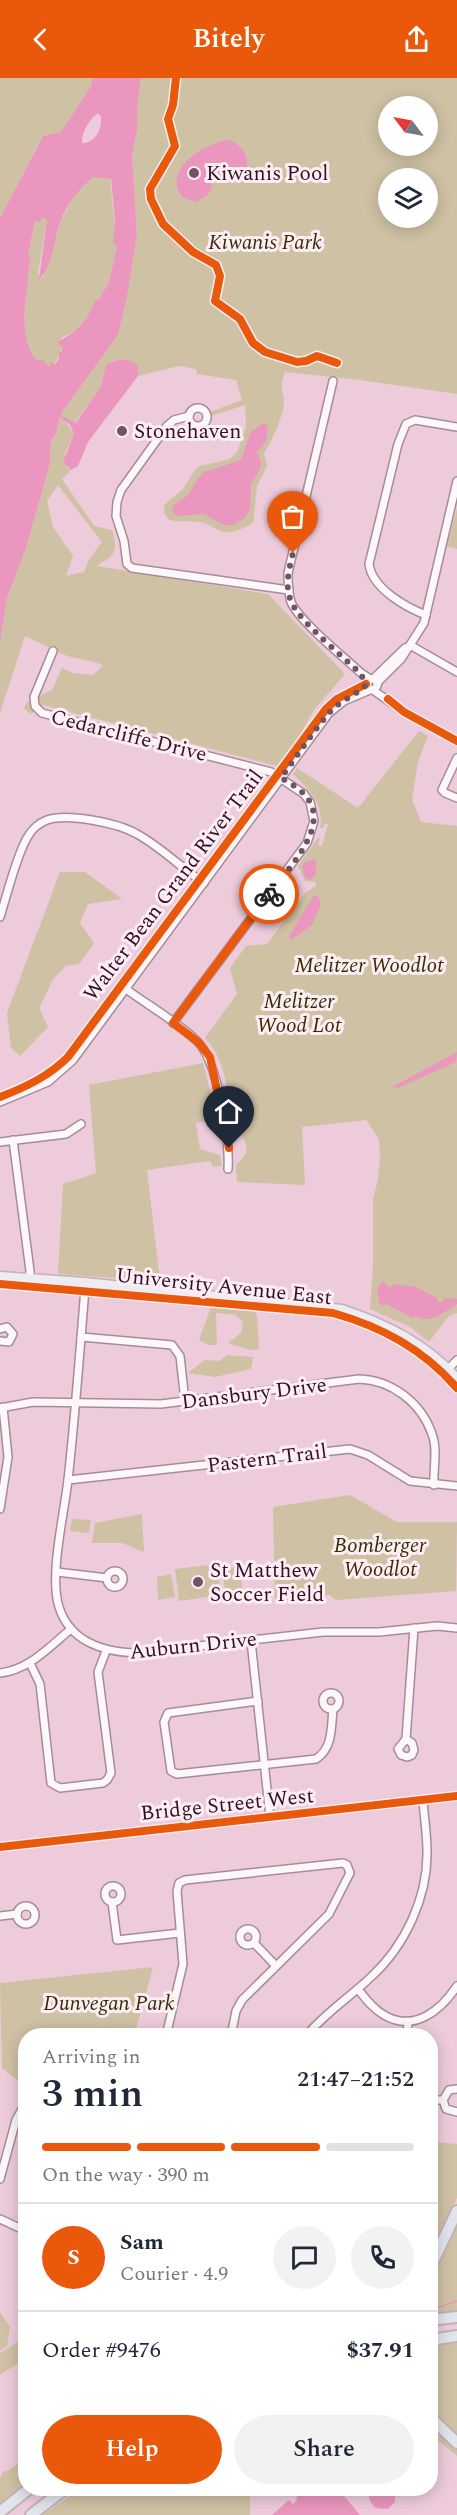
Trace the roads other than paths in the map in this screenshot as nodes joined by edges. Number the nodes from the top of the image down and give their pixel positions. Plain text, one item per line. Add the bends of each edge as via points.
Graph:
1 (333, 381) dead end
2 (189, 416) dead end
3 (457, 427) edge
4 (457, 480) edge
5 (289, 590) junction
6 (426, 615) junction
7 (410, 645) junction
8 (53, 651) dead end
9 (457, 672) edge
10 (372, 684) junction
11 (457, 741) edge
12 (457, 758) edge
13 (281, 778) junction
14 (457, 798) edge
15 (204, 883) junction
16 (0, 917) edge
17 (126, 989) junction
18 (173, 1023) junction
19 (1, 1100) edge
20 (81, 1124) dead end
21 (13, 1140) junction
22 (0, 1142) edge
23 (228, 1169) dead end
24 (0, 1276) edge
25 (29, 1282) junction
26 (0, 1284) edge
27 (85, 1286) junction
28 (0, 1329) edge
29 (81, 1337) junction
30 (0, 1341) edge
31 (457, 1360) edge
32 (446, 1371) junction
33 (457, 1378) edge
34 (457, 1388) edge
35 (185, 1401) junction
36 (75, 1404) junction
37 (1, 1407) edge
38 (68, 1480) junction
39 (434, 1485) junction
40 (457, 1486) edge
41 (0, 1501) edge
42 (0, 1509) edge
43 (57, 1572) junction
44 (107, 1578) dead end
45 (414, 1628) junction
46 (457, 1628) edge
47 (71, 1629) junction
48 (251, 1641) junction
49 (106, 1651) junction
50 (30, 1663) junction
51 (0, 1673) edge
52 (258, 1701) junction
53 (333, 1709) dead end
54 (406, 1739) dead end
55 (265, 1764) junction
56 (457, 1796) edge
57 (423, 1800) junction
58 (270, 1817) junction
59 (0, 1847) edge
60 (112, 1902) dead end
61 (17, 1914) dead end
62 (0, 1916) edge
63 (180, 1933) junction
64 (254, 1943) dead end
65 (276, 1966) junction
66 (457, 1986) edge
67 (358, 1989) junction
68 (408, 2021) junction
69 (168, 2028) edge
70 (233, 2028) edge
71 (314, 2028) edge
72 (408, 2028) edge
73 (457, 2089) edge
74 (438, 2100) edge
75 (443, 2100) junction
76 (457, 2112) edge
77 (18, 2116) edge
78 (3, 2155) edge
79 (0, 2179) edge
80 (457, 2211) edge
81 (0, 2219) edge
82 (18, 2227) edge
83 (438, 2251) edge
84 (457, 2317) edge
85 (438, 2319) edge
86 (457, 2336) edge
87 (438, 2339) edge
88 (438, 2425) edge
89 (457, 2443) edge
90 (20, 2496) edge
91 (56, 2496) edge
92 (0, 2512) edge
93 (31, 2515) edge

1 - 5 street via 288,573
2 - 5 street via 167,426 121,490 116,516 127,564 132,568
3 - 6 street via 415,420 406,424 369,564 370,574 398,602
4 - 6 street
5 - 10 street via 302,617
6 - 7 street
7 - 9 street
7 - 10 street
8 - 13 street, Cedarcliffe Drive via 34,697 35,706 42,713 199,752
10 - 11 street via 404,712
10 - 13 street via 329,713
12 - 14 street via 442,790
13 - 15 street
13 - 18 street, Cedarcliffe Drive via 310,802 314,821 310,837
15 - 16 street via 146,839 123,828 57,818 35,827 26,839
15 - 17 street
17 - 18 street
17 - 19 street via 66,1068 38,1087
18 - 23 street via 210,1057 229,1148
20 - 21 street via 66,1134
21 - 22 street
21 - 25 street
24 - 25 main road, University Avenue East
25 - 26 main road, University Avenue East
25 - 27 main road, University Avenue East
27 - 29 street, Auburn Drive
27 - 32 main road, University Avenue East via 342,1309 400,1332 432,1353
28 - 30 street via 9,1328 12,1337 9,1342
29 - 35 street via 172,1345 180,1356
29 - 36 street, Auburn Drive
31 - 32 street
32 - 33 main road, University Avenue East
32 - 34 main road, University Avenue East
35 - 36 street, Dansbury Drive
35 - 39 street, Dansbury Drive via 359,1379 386,1383 419,1410 432,1434
36 - 37 street, Dansbury Drive via 33,1402
36 - 38 street, Auburn Drive
37 - 41 street via 8,1457
38 - 39 street, Pastern Trail via 340,1449 358,1450 410,1481
38 - 43 street, Auburn Drive
39 - 40 street, Pastern Trail
41 - 42 street
43 - 44 street
43 - 47 street, Auburn Drive via 59,1608
45 - 46 street, Auburn Drive
45 - 48 street, Auburn Drive via 323,1632
45 - 54 street
47 - 49 street, Auburn Drive
47 - 50 street
48 - 49 street, Auburn Drive via 136,1653
48 - 52 street
49 - 50 street via 98,1672 111,1773 103,1783 60,1788 51,1783 40,1684
50 - 51 street
52 - 55 street
52 - 55 street via 168,1713 164,1722 169,1767 177,1774
53 - 55 street via 325,1753 316,1759
55 - 58 street
56 - 57 main road, Bridge Street West
57 - 58 main road, Bridge Street West
57 - 67 street via 427,1862 420,1902 396,1949
58 - 59 main road, Bridge Street West
60 - 63 street via 117,1940
61 - 62 street
63 - 65 street via 177,1891 179,1883 185,1880 348,1865 350,1873 332,1910
63 - 69 street via 182,1974
64 - 65 street
65 - 70 street via 242,2000
66 - 68 street via 439,2009
67 - 68 street via 384,2016
67 - 71 street
68 - 72 street
73 - 75 street via 446,2092
74 - 75 street
75 - 76 street via 446,2109
77 - 78 street
78 - 79 street
80 - 83 highway
81 - 82 street
84 - 85 highway
86 - 87 highway
88 - 89 highway
90 - 92 highway
91 - 93 highway

